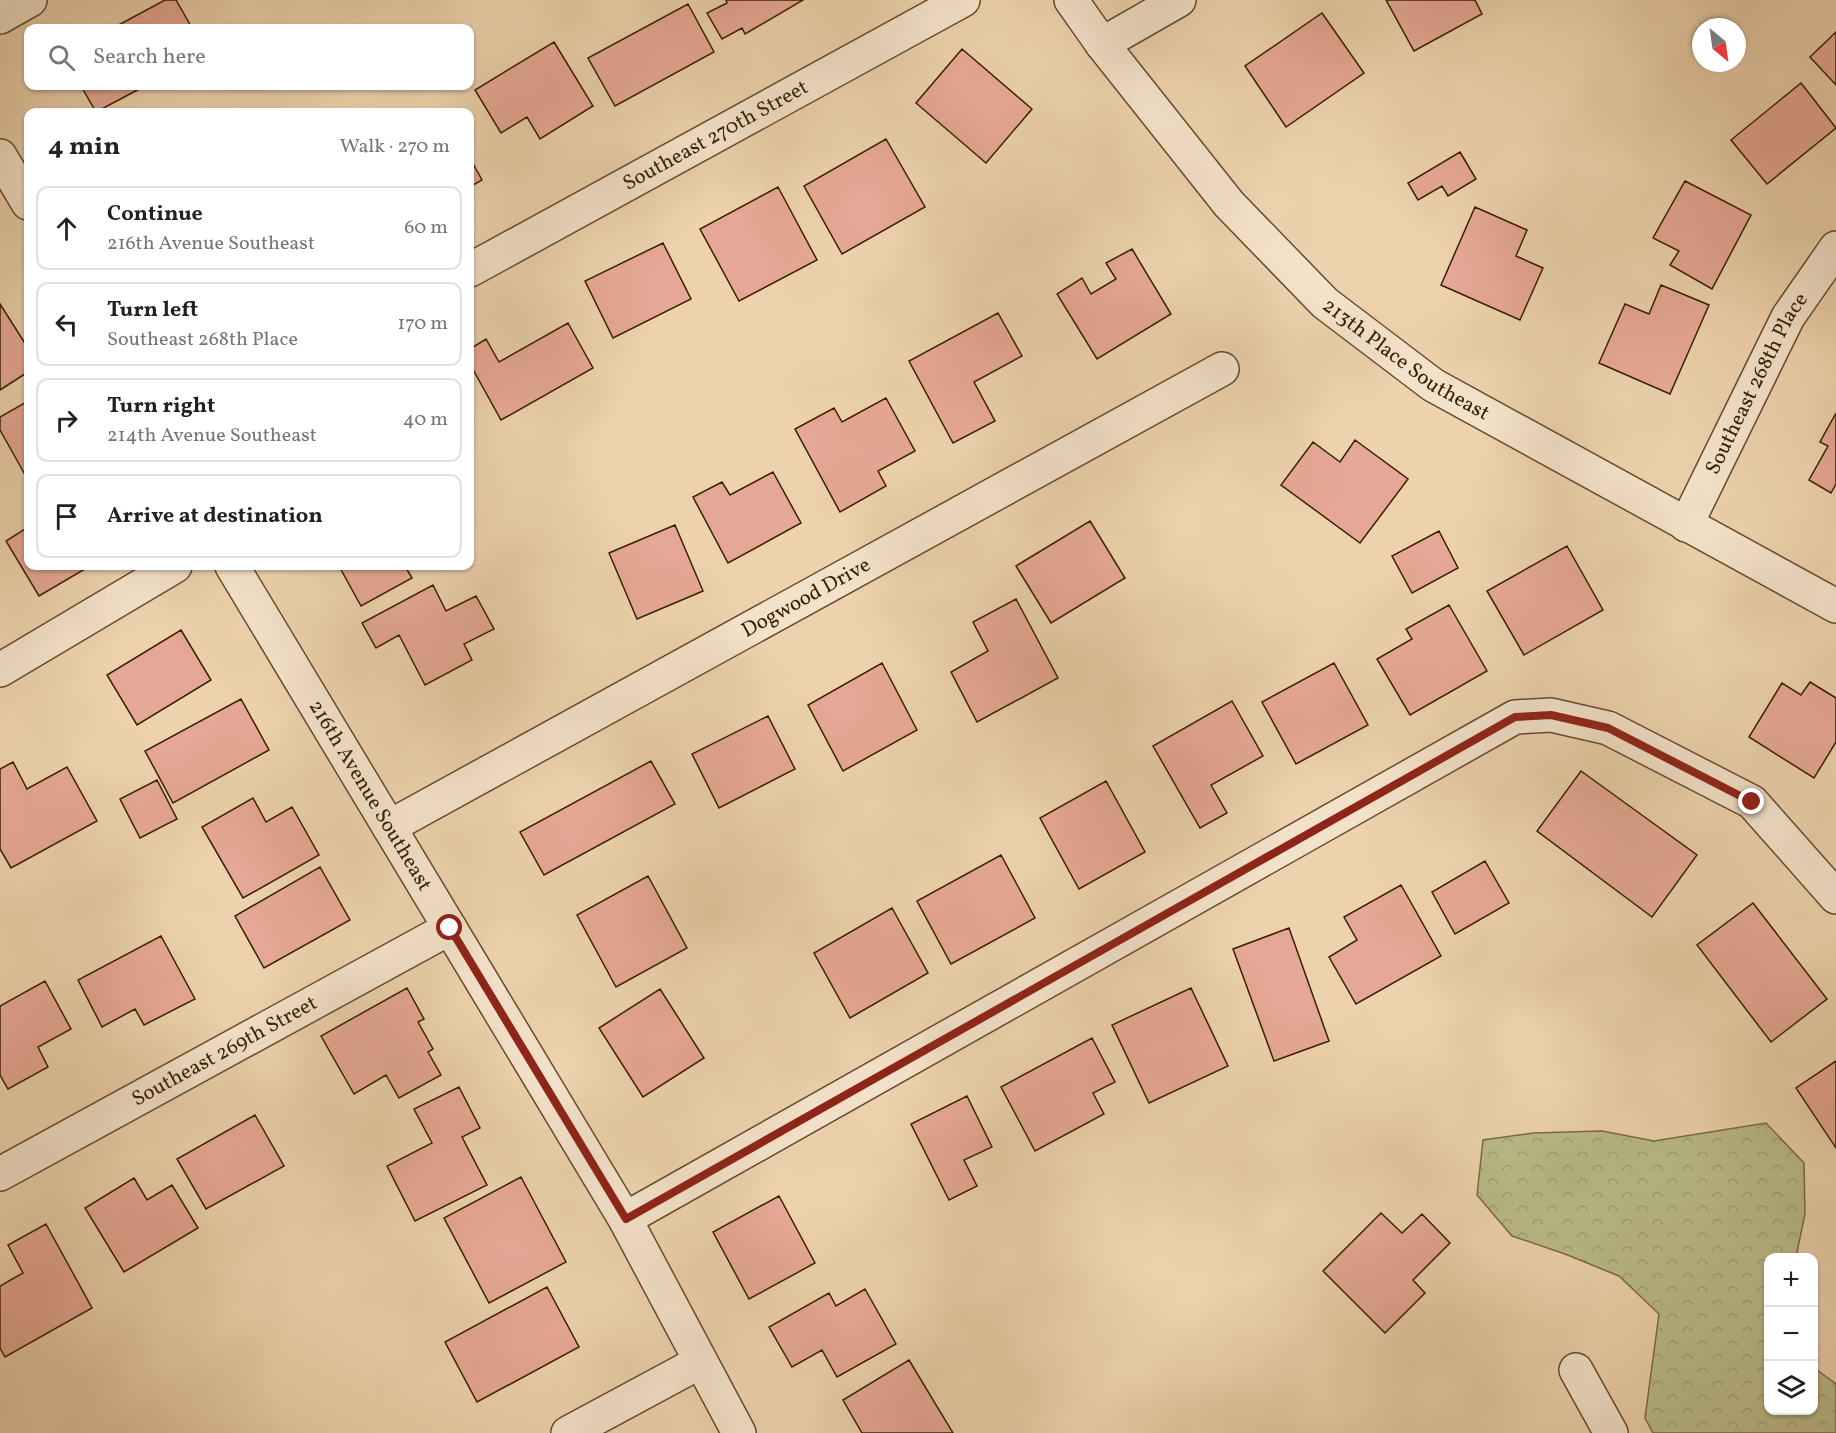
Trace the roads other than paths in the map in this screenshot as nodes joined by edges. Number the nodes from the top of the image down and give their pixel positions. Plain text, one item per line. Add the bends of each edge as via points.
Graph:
1 (30, 0) edge
2 (963, 0) edge
3 (1071, 0) edge
4 (1179, 0) edge
5 (0, 17) edge
6 (1102, 44) junction
7 (0, 156) edge
8 (24, 196) edge
9 (1836, 248) edge
10 (474, 268) edge
11 (1222, 369) dead end
12 (1686, 525) junction
13 (168, 570) edge
14 (234, 570) edge
15 (1836, 606) edge
16 (0, 670) edge
17 (389, 827) junction
18 (1836, 897) edge
19 (450, 928) junction
20 (0, 1174) edge
21 (626, 1219) junction
22 (700, 1362) junction
23 (1576, 1370) dead end
24 (568, 1433) edge
25 (739, 1433) edge
26 (1611, 1433) edge

1 - 5 street
2 - 10 street, Southeast 270th Street
3 - 6 street, 213th Place Southeast
4 - 6 street
6 - 12 street, 213th Place Southeast via 1229,204 1325,303 1433,385
7 - 8 street
9 - 12 street, Southeast 268th Place via 1788,317
11 - 17 street, Dogwood Drive
12 - 15 street, 213th Place Southeast
13 - 16 street
14 - 17 street, 216th Avenue Southeast
17 - 19 street, 216th Avenue Southeast
18 - 21 street via 1752,802 1608,728 1551,715 1515,717
19 - 20 street, Southeast 269th Street
19 - 21 street, 216th Avenue Southeast
21 - 22 street, 216th Avenue Southeast
22 - 24 street
22 - 25 street, 216th Avenue Southeast
23 - 26 street

